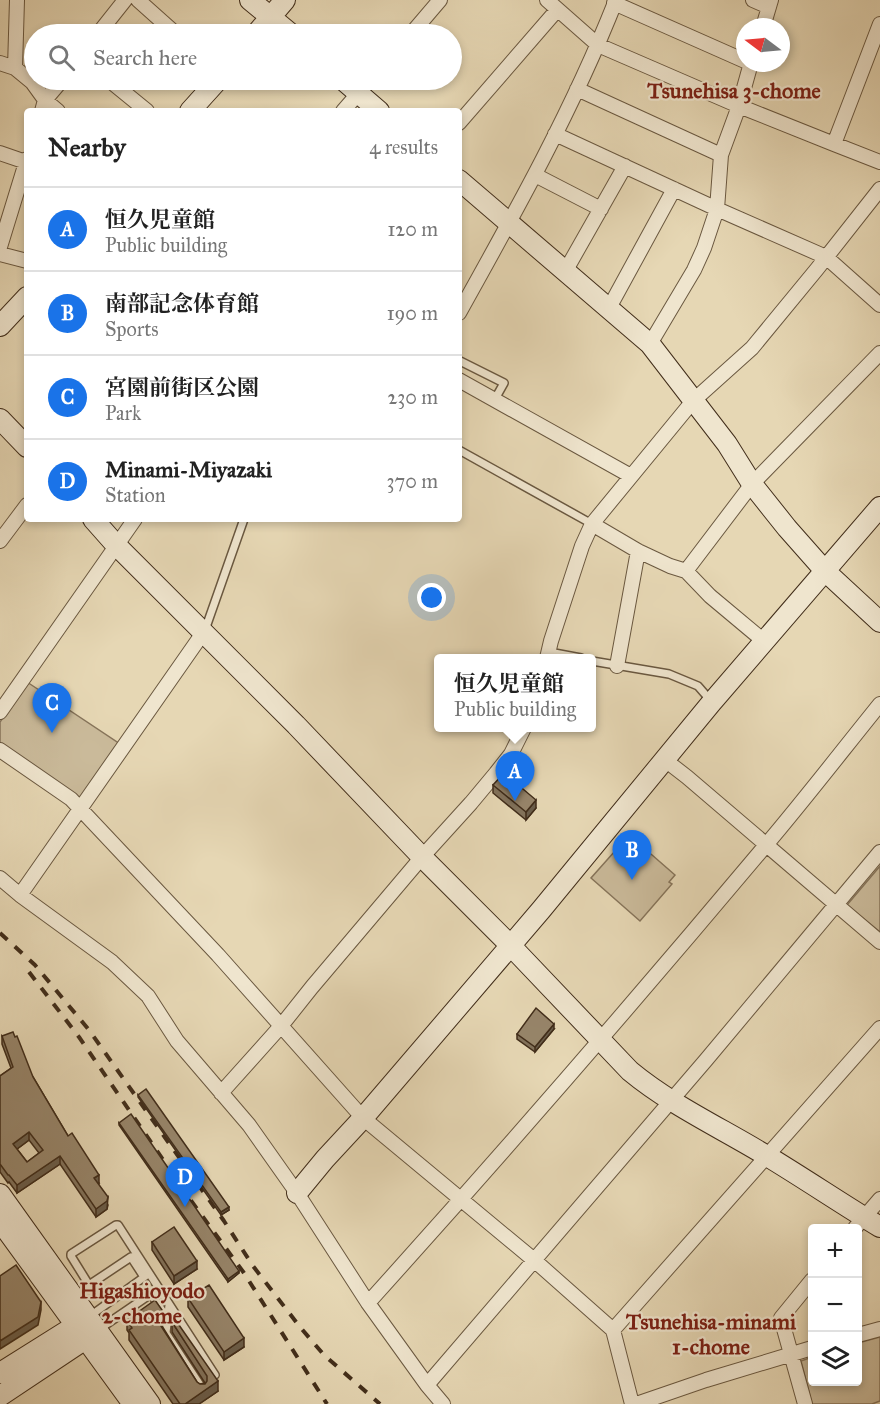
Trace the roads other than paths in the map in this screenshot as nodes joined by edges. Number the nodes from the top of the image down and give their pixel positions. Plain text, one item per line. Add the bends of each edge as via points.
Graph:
1 (17, 0) edge
2 (125, 0) edge
3 (138, 0) edge
4 (250, 0) edge
5 (285, 0) edge
6 (440, 0) edge
7 (753, 0) edge
8 (615, 2) edge
9 (770, 3) edge
10 (552, 5) edge
11 (270, 17) junction
12 (766, 18) edge
13 (106, 24) edge
14 (165, 24) edge
15 (264, 24) edge
16 (279, 24) edge
17 (420, 24) edge
18 (880, 24) edge
19 (598, 45) junction
20 (736, 57) edge
21 (0, 63) edge
22 (15, 68) junction
23 (747, 72) edge
24 (24, 75) edge
25 (577, 89) junction
26 (36, 90) edge
27 (55, 90) edge
28 (121, 90) edge
29 (209, 90) edge
30 (361, 90) edge
31 (366, 90) edge
32 (44, 106) edge
33 (739, 106) junction
34 (143, 108) edge
35 (193, 108) edge
36 (346, 108) edge
37 (377, 108) edge
38 (462, 119) edge
39 (555, 134) junction
40 (834, 144) junction
41 (0, 153) edge
42 (721, 155) junction
43 (24, 160) edge
44 (880, 162) edge
45 (625, 166) junction
46 (24, 171) edge
47 (535, 175) junction
48 (462, 183) edge
49 (674, 189) junction
50 (880, 189) edge
51 (601, 209) junction
52 (717, 209) junction
53 (509, 224) junction
54 (0, 247) edge
55 (0, 254) edge
56 (826, 257) junction
57 (24, 260) edge
58 (566, 270) junction
59 (24, 300) edge
60 (880, 305) edge
61 (462, 308) edge
62 (609, 308) junction
63 (0, 326) edge
64 (650, 344) junction
65 (880, 352) edge
66 (462, 362) edge
67 (462, 382) edge
68 (495, 399) junction
69 (693, 401) junction
70 (0, 419) edge
71 (24, 444) edge
72 (462, 452) edge
73 (631, 476) junction
74 (752, 484) junction
75 (880, 507) edge
76 (24, 509) edge
77 (96, 522) edge
78 (133, 522) edge
79 (243, 522) edge
80 (592, 524) junction
81 (0, 541) edge
82 (116, 545) junction
83 (638, 551) junction
84 (686, 571) junction
85 (825, 572) junction
86 (880, 622) edge
87 (203, 633) junction
88 (765, 642) junction
89 (548, 654) edge
90 (596, 662) edge
91 (617, 666) junction
92 (712, 702) junction
93 (880, 704) edge
94 (0, 711) edge
95 (522, 732) edge
96 (0, 750) edge
97 (665, 760) junction
98 (80, 809) junction
99 (767, 844) junction
100 (880, 852) edge
101 (422, 857) junction
102 (0, 878) edge
103 (20, 895) junction
104 (837, 905) junction
105 (880, 942) edge
106 (510, 945) junction
107 (281, 1026) junction
108 (880, 1028) edge
109 (601, 1040) junction
110 (220, 1093) junction
111 (671, 1100) junction
112 (363, 1118) junction
113 (768, 1156) junction
114 (297, 1193) junction
115 (0, 1194) edge
116 (880, 1199) edge
117 (461, 1200) junction
118 (0, 1221) edge
119 (866, 1224) edge
120 (534, 1260) junction
121 (146, 1276) junction
122 (808, 1286) edge
123 (154, 1291) junction
124 (368, 1303) junction
125 (169, 1305) junction
126 (167, 1318) junction
127 (87, 1328) junction
128 (880, 1329) edge
129 (613, 1330) junction
130 (862, 1334) edge
131 (808, 1349) edge
132 (791, 1354) junction
133 (0, 1373) edge
134 (215, 1375) edge
135 (427, 1386) junction
136 (202, 1389) edge
137 (0, 1397) edge
138 (3, 1404) edge
139 (133, 1404) edge
140 (150, 1404) edge
141 (443, 1404) edge
142 (634, 1404) edge
143 (805, 1404) edge

1 - 22 street
2 - 13 street
3 - 14 street
4 - 11 street
5 - 11 street
6 - 17 street
7 - 9 street
8 - 19 street
8 - 20 street
9 - 12 street
10 - 19 street
10 - 38 street
11 - 15 street
11 - 16 street
18 - 40 street
19 - 25 street
19 - 33 street
21 - 22 street
22 - 24 street
23 - 33 street
25 - 39 street
25 - 42 street
26 - 32 street
27 - 32 street
28 - 34 street
29 - 35 street
30 - 36 street
31 - 37 street
33 - 40 street
33 - 42 street
39 - 45 street
39 - 47 street
40 - 44 street
41 - 43 street
42 - 52 street
45 - 49 street
45 - 51 street
46 - 54 street
47 - 51 street
47 - 53 street
48 - 53 street
49 - 52 street
49 - 62 street
50 - 56 street
51 - 58 street
52 - 56 street
52 - 64 street via 694,270
53 - 58 street
53 - 61 street
55 - 57 street
56 - 60 street
56 - 69 street via 752,348
58 - 62 street
59 - 63 street
62 - 64 street
64 - 69 street
65 - 74 street
66 - 68 lane via 504,383
67 - 68 street
68 - 73 street
69 - 73 street
69 - 74 street
70 - 71 street
72 - 80 lane
73 - 80 street
74 - 84 street
74 - 85 street
75 - 85 street
76 - 81 street
77 - 82 street
78 - 82 street
79 - 87 lane
80 - 83 street
80 - 89 street
82 - 87 street
82 - 94 street
83 - 84 street
83 - 91 street
84 - 88 street
85 - 86 street
85 - 88 street
87 - 98 street
87 - 101 street
88 - 92 street
90 - 91 lane
91 - 92 lane via 669,674 698,686
92 - 97 street
93 - 99 street
95 - 101 street via 496,773
96 - 98 street
97 - 99 street
97 - 106 street
98 - 103 street
98 - 107 street
99 - 104 street
99 - 109 street
100 - 104 street
101 - 106 street
101 - 107 street
102 - 103 street
103 - 110 street via 112,962 148,996 177,1041
104 - 105 street
104 - 111 street
106 - 109 street
106 - 112 street
107 - 110 street
107 - 112 street
108 - 113 street
109 - 111 street via 630,1071
109 - 117 street
110 - 114 street via 249,1125
111 - 113 street
111 - 120 street
112 - 114 street
112 - 117 street
113 - 119 street
113 - 129 street
114 - 124 street
115 - 127 street
116 - 119 street
117 - 120 street
117 - 124 street
118 - 127 street
120 - 129 street
120 - 135 street
121 - 121 lane via 131,1257 89,1285 71,1254 118,1225
121 - 123 lane
121 - 127 lane
122 - 132 street via 781,1318
123 - 125 lane
123 - 126 lane
123 - 127 lane
124 - 135 street
125 - 126 lane
125 - 134 lane
126 - 136 lane via 166,1332
127 - 133 street
127 - 137 street
127 - 139 street
127 - 140 street
128 - 130 street
129 - 142 street
131 - 132 street
132 - 142 street
132 - 143 street
135 - 141 street
137 - 138 street

